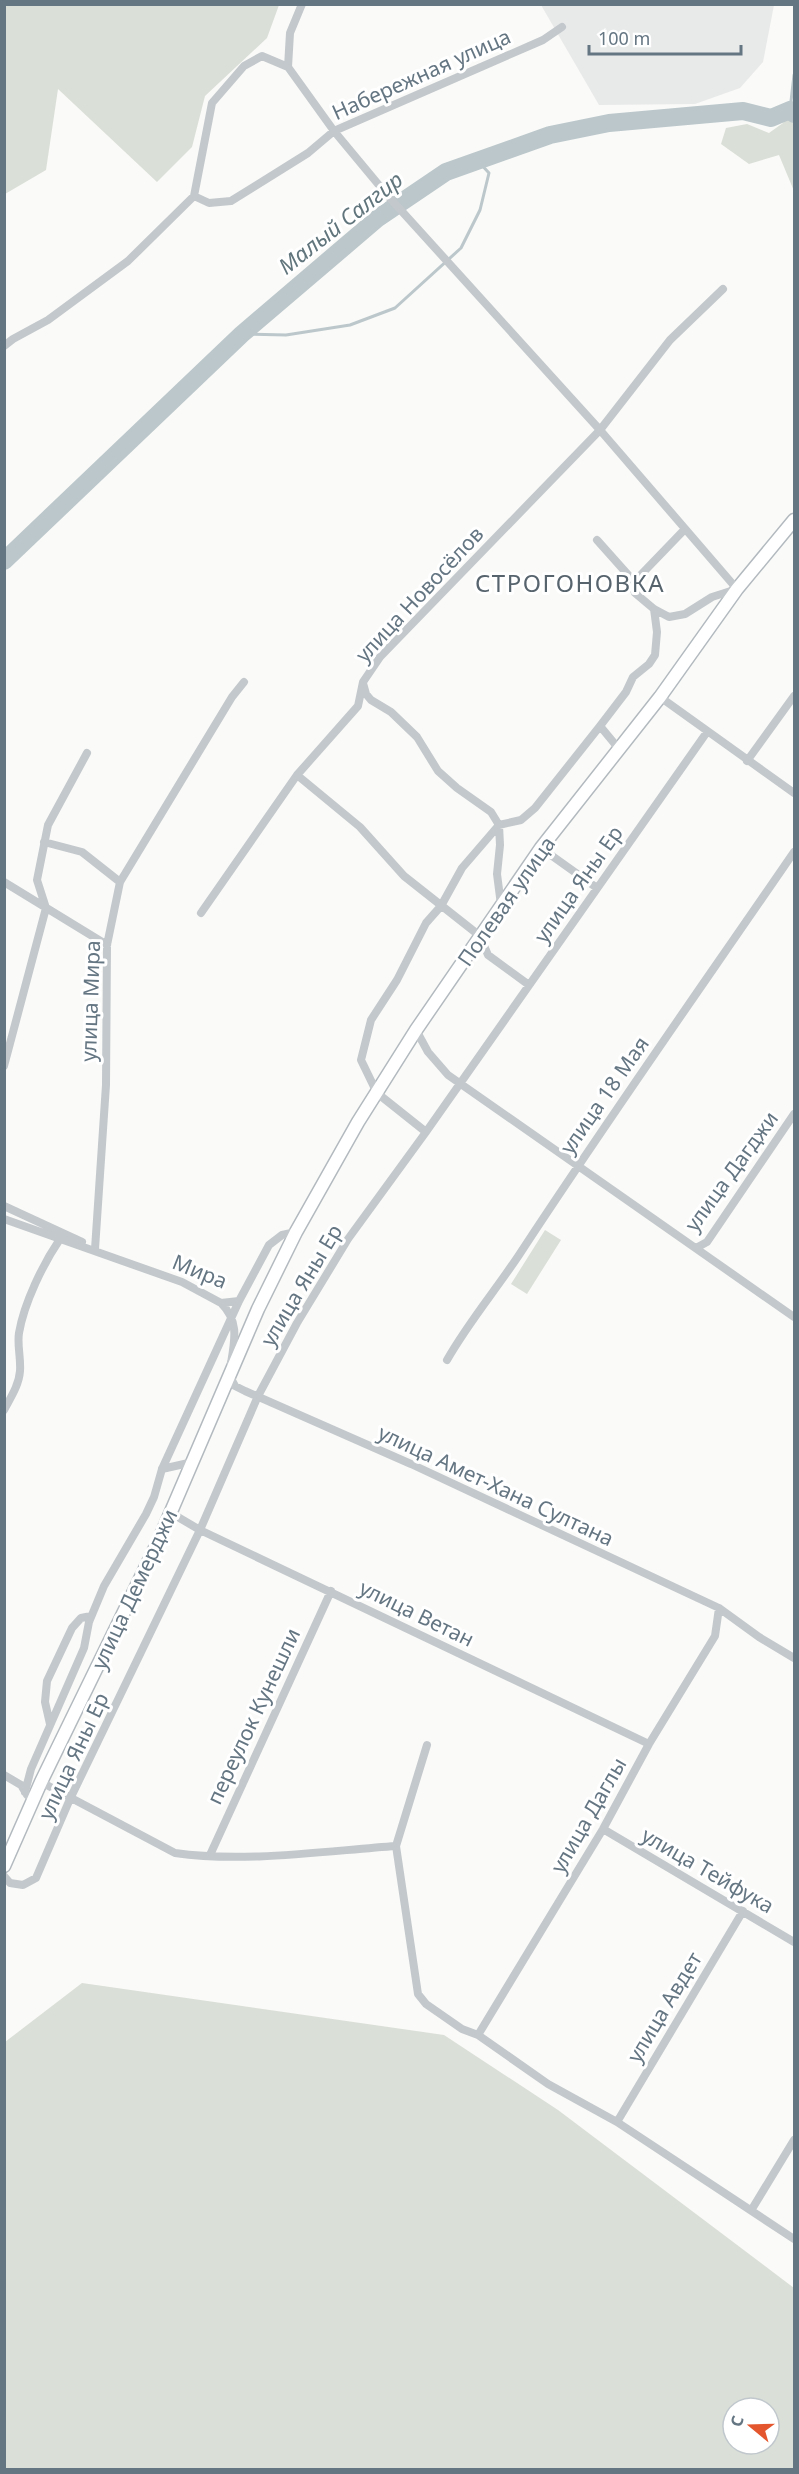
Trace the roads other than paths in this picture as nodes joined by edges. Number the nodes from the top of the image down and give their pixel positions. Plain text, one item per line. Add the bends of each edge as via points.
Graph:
1 (303, 4) edge
2 (562, 27) dead end
3 (288, 68) junction
4 (334, 131) junction
5 (194, 196) junction
6 (723, 289) dead end
7 (4, 346) edge
8 (600, 430) junction
9 (795, 520) edge
10 (685, 529) junction
11 (597, 540) dead end
12 (632, 584) junction
13 (737, 590) junction
14 (654, 609) junction
15 (244, 682) dead end
16 (363, 682) junction
17 (795, 696) edge
18 (660, 697) junction
19 (371, 700) junction
20 (358, 706) junction
21 (600, 726) junction
22 (706, 732) junction
23 (619, 749) junction
24 (87, 753) dead end
25 (747, 761) junction
26 (297, 775) junction
27 (795, 793) edge
28 (499, 825) junction
29 (44, 842) junction
30 (541, 848) junction
31 (795, 852) edge
32 (4, 882) edge
33 (120, 882) junction
34 (597, 888) junction
35 (501, 905) junction
36 (441, 906) junction
37 (46, 908) junction
38 (201, 913) dead end
39 (480, 936) junction
40 (107, 945) junction
41 (529, 985) junction
42 (417, 1030) junction
43 (4, 1066) edge
44 (461, 1082) junction
45 (377, 1093) junction
46 (795, 1114) edge
47 (426, 1132) junction
48 (577, 1166) junction
49 (4, 1206) edge
50 (4, 1219) edge
51 (296, 1232) junction
52 (60, 1239) junction
53 (696, 1248) junction
54 (95, 1249) junction
55 (239, 1301) junction
56 (221, 1303) junction
57 (258, 1309) joint
58 (232, 1317) junction
59 (795, 1317) edge
60 (447, 1360) dead end
61 (229, 1378) junction
62 (258, 1396) junction
63 (4, 1410) edge
64 (193, 1462) junction
65 (162, 1468) junction
66 (171, 1513) junction
67 (200, 1530) junction
68 (331, 1591) junction
69 (718, 1608) junction
70 (91, 1616) junction
71 (795, 1658) edge
72 (50, 1725) junction
73 (649, 1744) junction
74 (427, 1745) dead end
75 (4, 1775) edge
76 (41, 1782) junction
77 (25, 1792) junction
78 (70, 1799) junction
79 (30, 1807) junction
80 (603, 1829) junction
81 (396, 1846) junction
82 (210, 1856) junction
83 (4, 1866) edge
84 (4, 1876) edge
85 (743, 1911) junction
86 (795, 1942) edge
87 (478, 2035) junction
88 (617, 2122) junction
89 (795, 2140) edge
90 (752, 2209) junction
91 (795, 2239) edge

1 - 3 street via 290,33
2 - 4 street, Набережная улица via 543,40
3 - 4 street
3 - 5 street via 262,56 244,66 212,104
4 - 5 street, Набережная улица via 308,153 231,201 209,203
4 - 8 street via 401,211
5 - 7 street via 128,261 48,320
6 - 8 street, улица Новосёлов via 670,340
8 - 10 street
8 - 16 street, улица Новосёлов via 380,657
9 - 13 main road, Полевая улица
10 - 12 street
10 - 13 street
11 - 12 street
12 - 14 street
13 - 14 street via 712,597 685,614 669,616
13 - 18 main road, Полевая улица
14 - 21 street via 655,655 633,676 626,693
15 - 33 street, улица Мира
16 - 19 street
16 - 20 street, улица Новосёлов
17 - 25 street
18 - 22 street
18 - 23 main road, Полевая улица
19 - 20 street
19 - 28 street via 391,712 417,737 438,771 491,812
20 - 26 street, улица Новосёлов
21 - 23 street
21 - 28 street via 535,808 521,820
22 - 25 street
22 - 34 street, улица Яны Ер
23 - 30 main road, Полевая улица
24 - 29 street via 48,825
25 - 27 street
26 - 36 street via 360,827 405,876
26 - 38 street, улица Новосёлов
28 - 35 street via 497,874
28 - 36 street via 462,868
29 - 33 street via 82,852
29 - 37 street via 37,879
30 - 34 street
30 - 35 main road, Полевая улица
31 - 48 street, улица 18 Мая
32 - 37 street
33 - 40 street, улица Мира
34 - 41 street, улица Яны Ер
35 - 39 main road, Полевая улица
36 - 39 street
36 - 45 street via 426,923 371,1020 361,1060
37 - 40 street
37 - 43 street
39 - 41 street via 488,955
39 - 42 main road, Полевая улица
40 - 54 street, улица Мира via 106,1085
41 - 44 street, улица Яны Ер
42 - 44 street via 438,1065
42 - 45 main road, Полевая улица
44 - 47 street, улица Яны Ер
44 - 48 street
45 - 47 street
45 - 51 main road, Полевая улица
46 - 53 street, улица Дагджи via 707,1242
47 - 62 street, улица Яны Ер via 348,1239 287,1339
48 - 53 street
48 - 60 street, улица 18 Мая
49 - 54 street
50 - 52 street
51 - 55 street, Мира via 282,1235 269,1245
51 - 57 main road, Полевая улица
52 - 54 street
52 - 63 street via 22,1317 18,1336 20,1372
53 - 59 street
54 - 56 street, Мира via 182,1282
55 - 56 street, Мира
55 - 58 street
56 - 58 street
57 - 61 main road, улица Демерджи
58 - 61 street via 236,1328
58 - 65 street
61 - 62 street, улица Амет-Хана Султана via 235,1386
61 - 64 main road, улица Демерджи
62 - 67 street, улица Яны Ер
62 - 69 street, улица Амет-Хана Султана
64 - 65 street
64 - 66 main road, улица Демерджи
65 - 70 street via 146,1514
66 - 67 street, улица Ветан
66 - 76 main road, улица Демерджи
67 - 68 street, улица Ветан
67 - 78 street, улица Яны Ер
68 - 73 street, улица Ветан
68 - 82 street, переулок Кунешли
69 - 71 street, улица Амет-Хана Султана
69 - 73 street, улица Даглы via 715,1636
70 - 72 street via 84,1648
70 - 72 street via 81,1618 72,1628 47,1680 45,1702
72 - 77 street
73 - 80 street, улица Даглы
74 - 81 street
75 - 77 street
76 - 78 street
76 - 79 main road, улица Демерджи
77 - 79 street
78 - 82 street via 175,1853
78 - 84 street, улица Яны Ер via 36,1878 23,1885 10,1883
79 - 83 main road, улица Демерджи
80 - 85 street, улица Тейфука
80 - 87 street, улица Даглы
81 - 82 street
81 - 87 street via 418,1994 462,2029
85 - 86 street, улица Тейфука
85 - 88 street, улица Авдет
87 - 88 street via 548,2084
88 - 90 street
89 - 90 street
90 - 91 street

